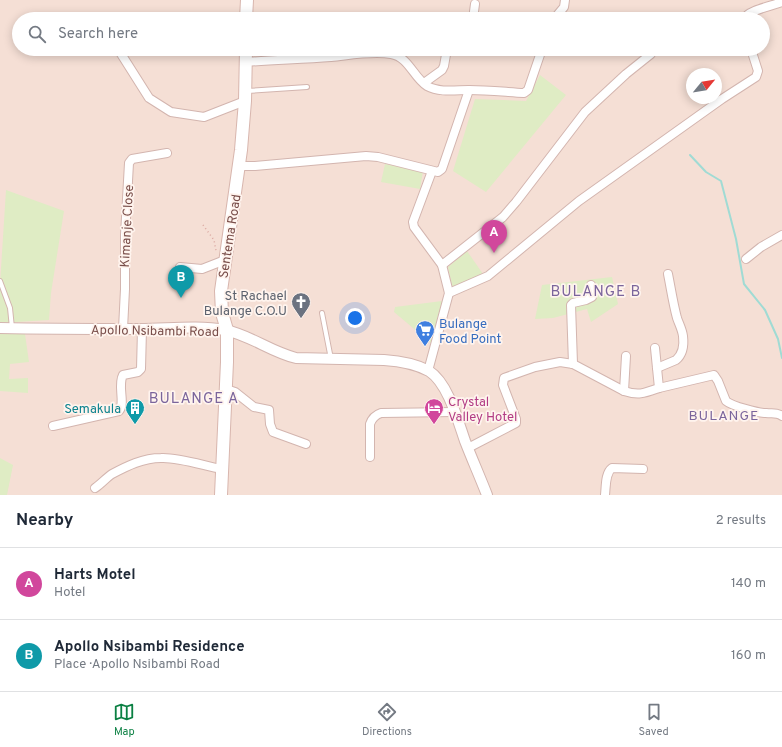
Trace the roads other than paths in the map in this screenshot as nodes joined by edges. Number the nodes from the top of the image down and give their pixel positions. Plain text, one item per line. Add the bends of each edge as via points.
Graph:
1 (247, 0) edge
2 (565, 0) edge
3 (782, 2) edge
4 (475, 4) dead end
5 (246, 12) edge
6 (474, 12) edge
7 (560, 12) edge
8 (752, 12) edge
9 (122, 56) edge
10 (245, 56) edge
11 (339, 56) edge
12 (399, 56) edge
13 (446, 56) edge
14 (539, 56) edge
15 (648, 56) edge
16 (753, 56) edge
17 (245, 62) junction
18 (424, 83) junction
19 (307, 87) dead end
20 (469, 90) junction
21 (245, 96) junction
22 (167, 153) dead end
23 (239, 166) junction
24 (432, 171) junction
25 (782, 235) edge
26 (746, 259) dead end
27 (222, 262) junction
28 (442, 265) junction
29 (180, 267) dead end
30 (668, 274) dead end
31 (0, 281) edge
32 (591, 285) dead end
33 (449, 293) junction
34 (322, 313) dead end
35 (0, 328) edge
36 (12, 328) junction
37 (123, 329) junction
38 (142, 329) junction
39 (227, 330) junction
40 (655, 348) dead end
41 (626, 356) dead end
42 (331, 359) junction
43 (573, 364) junction
44 (657, 368) junction
45 (428, 371) junction
46 (659, 388) junction
47 (226, 389) junction
48 (624, 391) junction
49 (454, 412) junction
50 (782, 416) edge
51 (53, 426) dead end
52 (306, 444) dead end
53 (468, 448) junction
54 (370, 457) dead end
55 (643, 468) dead end
56 (222, 469) junction
57 (95, 488) dead end
58 (221, 495) edge
59 (224, 495) edge
60 (487, 495) edge
61 (606, 495) edge

1 - 5 main road
2 - 7 street
3 - 8 street
4 - 6 street
9 - 21 street via 149,98 172,112 204,116
10 - 17 main road, Sentema Road
11 - 17 street
12 - 18 street
13 - 18 street via 442,70
14 - 20 street via 526,92
15 - 28 street via 585,112 503,217
16 - 33 street via 758,71 756,77 579,201 488,276
17 - 21 main road, Sentema Road
18 - 20 street via 434,88 459,92
19 - 21 lane
20 - 24 street via 442,169 438,172
21 - 23 main road, Sentema Road
22 - 37 street, Kimanje Close via 132,159 129,163
23 - 24 street via 366,156
23 - 27 main road, Sentema Road
24 - 28 street via 413,222
25 - 26 street
27 - 29 street via 202,269
27 - 39 main road, Sentema Road via 221,303
28 - 33 street
30 - 44 street via 677,320 682,330 682,351 676,360
31 - 36 lane via 10,308
32 - 43 street via 592,297 573,302 571,305
33 - 45 street
34 - 42 lane
35 - 36 street, Apollo Nsibambi Road
36 - 37 street, Apollo Nsibambi Road
37 - 38 street, Apollo Nsibambi Road
38 - 39 street, Apollo Nsibambi Road
38 - 51 street via 141,369 121,378 122,406 119,411
39 - 42 street, Apollo Nsibambi Road via 282,355
39 - 47 main road, Sentema Road
40 - 44 street
41 - 48 street
42 - 45 street, Apollo Nsibambi Road via 396,361
43 - 48 street
43 - 53 street via 549,363 504,378 503,385 516,423
44 - 46 street
45 - 49 street, Apollo Nsibambi Road via 442,386
46 - 48 street via 641,394
46 - 50 street via 714,375 728,403 744,409
47 - 52 street via 235,392 254,407 269,410 273,432
47 - 56 main road, Sentema Road
49 - 53 street, Apollo Nsibambi Road
49 - 54 street via 376,415 370,424
53 - 60 street, Apollo Nsibambi Road
55 - 61 street via 609,470
56 - 57 street via 162,458 150,459 134,463 112,474
56 - 58 main road, Sentema Road
58 - 59 street

